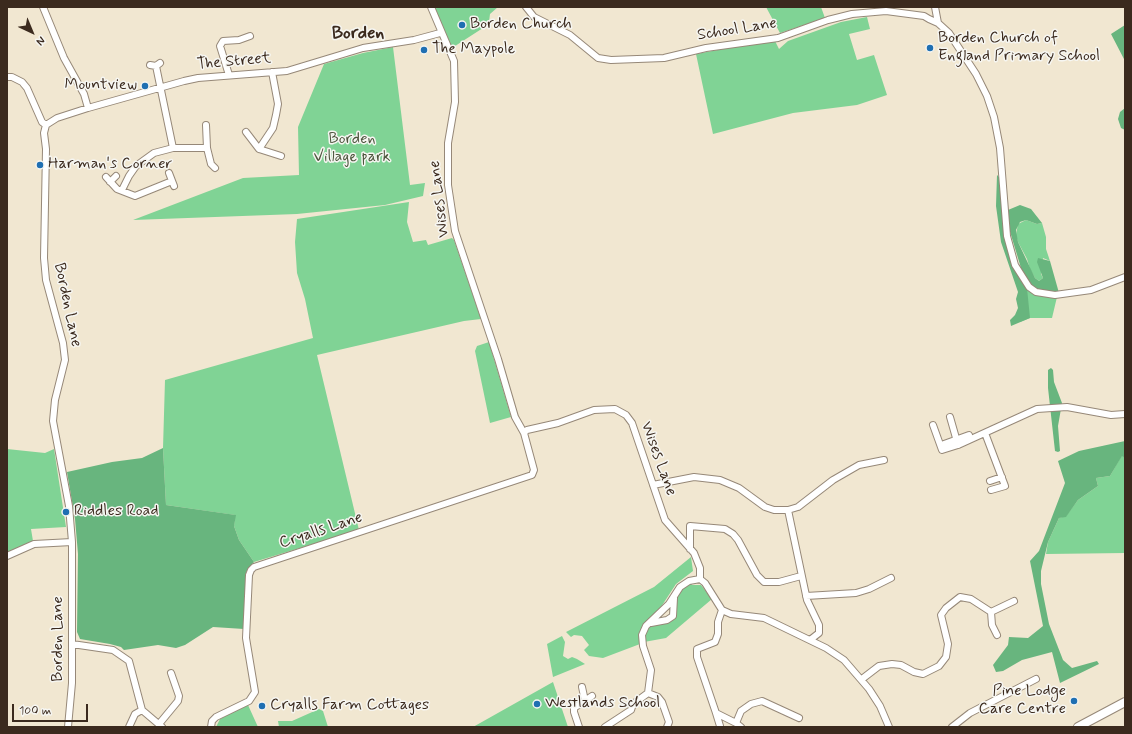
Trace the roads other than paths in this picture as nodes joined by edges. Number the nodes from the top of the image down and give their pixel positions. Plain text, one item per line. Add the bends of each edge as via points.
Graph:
1 (44, 7) edge
2 (431, 7) edge
3 (526, 7) edge
4 (934, 7) edge
5 (924, 16) junction
6 (938, 23) junction
7 (440, 33) junction
8 (250, 36) dead end
9 (428, 36) junction
10 (444, 41) junction
11 (155, 65) dead end
12 (272, 72) junction
13 (228, 75) junction
14 (7, 77) edge
15 (159, 88) junction
16 (88, 108) junction
17 (46, 125) junction
18 (205, 125) dead end
19 (246, 132) dead end
20 (174, 148) junction
21 (207, 148) junction
22 (259, 149) junction
23 (281, 156) dead end
24 (206, 169) dead end
25 (168, 173) dead end
26 (116, 176) dead end
27 (122, 190) junction
28 (1125, 277) edge
29 (1125, 414) edge
30 (950, 417) dead end
31 (932, 425) dead end
32 (524, 433) junction
33 (985, 433) junction
34 (969, 435) dead end
35 (958, 442) junction
36 (884, 460) dead end
37 (1002, 477) junction
38 (990, 481) dead end
39 (653, 485) junction
40 (991, 490) dead end
41 (788, 510) junction
42 (72, 542) junction
43 (690, 549) junction
44 (7, 556) edge
45 (801, 576) junction
46 (891, 578) dead end
47 (700, 579) junction
48 (675, 595) junction
49 (806, 596) junction
50 (1014, 601) dead end
51 (722, 610) junction
52 (991, 612) junction
53 (649, 623) junction
54 (997, 635) dead end
55 (810, 640) junction
56 (72, 644) junction
57 (171, 673) dead end
58 (862, 679) junction
59 (1036, 679) dead end
60 (582, 687) dead end
61 (648, 693) junction
62 (592, 696) dead end
63 (584, 700) junction
64 (1125, 702) edge
65 (142, 710) junction
66 (716, 714) junction
67 (799, 718) dead end
68 (160, 725) edge
69 (738, 725) edge
70 (720, 726) dead end
71 (68, 727) edge
72 (129, 727) edge
73 (211, 727) edge
74 (579, 727) edge
75 (605, 727) edge
76 (667, 727) edge
77 (889, 727) edge
78 (952, 727) edge
79 (1078, 727) edge

1 - 16 street via 64,58 84,94
2 - 7 street, Wises Lane
3 - 5 street, School Lane via 534,17 570,35 598,58 611,60 664,58 778,38 852,14 886,11
4 - 5 street
4 - 6 street
5 - 6 street, School Lane
6 - 28 street, School Lane via 949,33 976,74 994,117 1000,148 1007,236 1015,265 1028,287 1036,292 1055,295 1091,290
7 - 9 street, The Street
7 - 10 street, Wises Lane
8 - 13 street via 223,41 220,46
9 - 10 street
9 - 12 street, The Street via 363,48 287,71
10 - 32 street, Wises Lane via 454,61 455,87 448,143 448,185 455,231 511,406
11 - 15 street
12 - 13 street, The Street
12 - 22 street via 278,104 272,128
13 - 15 street, The Street via 198,78
14 - 17 street via 17,79 27,88 42,122
15 - 16 street, The Street
15 - 20 street
16 - 17 street, The Street via 57,118
17 - 42 street, Borden Lane via 44,258 46,280 65,360 55,400 53,421 69,506
18 - 21 street
19 - 22 street
20 - 21 street
20 - 27 street via 154,153 144,160 129,176
21 - 24 street via 213,166
22 - 23 street
25 - 27 street via 173,184 136,196
26 - 27 street via 108,180 117,189
29 - 33 street via 1111,415 1067,407 1037,409
30 - 35 street
31 - 35 street via 943,447
32 - 39 street, Wises Lane via 527,430 558,424 594,410 615,409 626,415 632,423
32 - 73 street, Cryalls Lane via 534,470 532,475 254,567 249,574 246,638 255,692 249,701 216,717
33 - 35 street
33 - 37 street
34 - 35 street
36 - 41 street via 858,465 833,480 798,507
37 - 38 street
37 - 40 street via 1005,486
39 - 41 street via 694,477 720,480 739,488 765,507
39 - 43 street, Wises Lane via 665,520
41 - 45 street
42 - 44 street via 34,544
42 - 56 street, Borden Lane
43 - 45 street via 690,526 725,529 736,537 757,576 764,582 779,582
43 - 47 street, Wises Lane via 700,568
45 - 49 street
46 - 49 street via 856,593
47 - 48 street via 686,583
47 - 51 street, Wises Lane
48 - 53 street
48 - 53 street via 673,616 667,620
49 - 55 street via 820,629
50 - 52 street
51 - 55 street via 732,614 764,618
51 - 66 street via 715,642 697,649 697,657
52 - 54 street via 992,625
52 - 58 street via 971,599 960,598 941,615 948,649 945,660 939,666 923,674 902,665 879,666
53 - 61 street via 641,639 651,670
55 - 58 street via 837,654
56 - 65 street via 114,650 129,661
56 - 71 street, Borden Lane
57 - 68 street via 179,696 178,701
58 - 77 street via 880,706
59 - 78 street via 970,713
60 - 63 street
61 - 75 street via 633,704 632,710
61 - 76 street via 658,697 662,702 669,722
62 - 63 street
63 - 74 street via 574,708
64 - 79 main road
65 - 68 street
65 - 72 street via 135,714
66 - 69 street
66 - 70 street
67 - 69 street via 762,701 751,704 741,711

